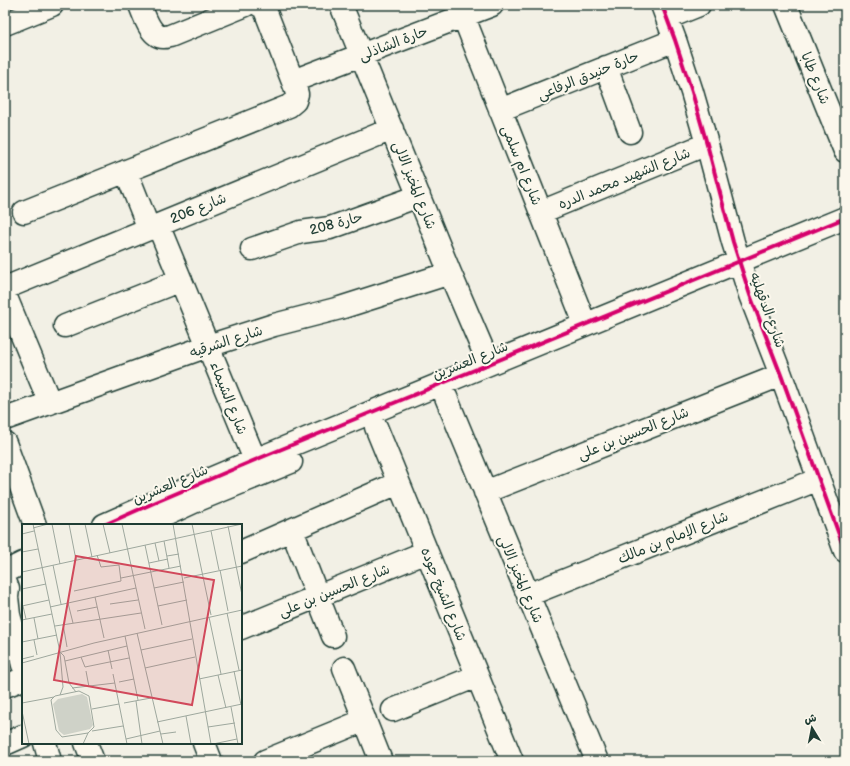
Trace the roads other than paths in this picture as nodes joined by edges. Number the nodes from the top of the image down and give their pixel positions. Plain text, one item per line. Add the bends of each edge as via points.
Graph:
1 (52, 5) edge
2 (140, 5) edge
3 (246, 5) edge
4 (259, 5) edge
5 (341, 5) edge
6 (492, 5) edge
7 (699, 5) edge
8 (786, 5) edge
9 (461, 11) edge
10 (664, 11) edge
11 (5, 24) edge
12 (675, 40) junction
13 (362, 55) junction
14 (606, 67) junction
15 (293, 81) junction
16 (500, 110) junction
17 (392, 129) junction
18 (630, 132) dead end
19 (707, 144) junction
20 (845, 151) edge
21 (126, 171) junction
22 (419, 196) junction
23 (24, 212) dead end
24 (541, 212) junction
25 (845, 218) edge
26 (154, 227) junction
27 (845, 232) edge
28 (252, 249) dead end
29 (741, 268) junction
30 (450, 273) junction
31 (181, 280) junction
32 (5, 288) edge
33 (5, 295) edge
34 (586, 324) junction
35 (65, 326) dead end
36 (208, 346) junction
37 (489, 364) junction
38 (781, 375) junction
39 (446, 397) junction
40 (50, 403) junction
41 (5, 418) edge
42 (376, 427) junction
43 (5, 443) edge
44 (254, 460) junction
45 (819, 479) junction
46 (398, 483) junction
47 (485, 492) junction
48 (35, 524) edge
49 (106, 524) edge
50 (146, 524) edge
51 (292, 530) junction
52 (845, 551) edge
53 (242, 552) edge
54 (426, 552) junction
55 (22, 565) edge
56 (12, 586) edge
57 (528, 595) junction
58 (318, 596) junction
59 (242, 628) edge
60 (333, 636) dead end
61 (22, 661) edge
62 (344, 668) dead end
63 (477, 676) junction
64 (22, 679) edge
65 (5, 686) edge
66 (393, 710) dead end
67 (365, 720) junction
68 (22, 736) edge
69 (5, 744) edge
70 (45, 744) edge
71 (86, 744) edge
72 (204, 744) edge
73 (50, 761) edge
74 (93, 761) edge
75 (211, 761) edge
76 (265, 761) edge
77 (381, 761) edge
78 (512, 761) edge
79 (597, 761) edge

1 - 11 street
2 - 3 street via 151,30 163,38
4 - 15 street via 264,8
5 - 13 street, شارع المخبز الالى
6 - 9 street, حارة الشاذلى
7 - 10 street
8 - 20 street, شارع طابا
9 - 13 street, حارة الشاذلى
9 - 16 street, شارع ام سلمى
10 - 12 street, شارع الدقهليه
12 - 14 street, حارة حنيدق الرفاعى
12 - 19 street, شارع الدقهليه
13 - 15 street, حارة الشاذلى
13 - 17 street, شارع المخبز الالى
14 - 16 street, حارة حنيدق الرفاعى
14 - 18 street
15 - 21 street via 297,94 295,101 289,106
16 - 24 street, شارع ام سلمى
17 - 22 street, شارع المخبز الالى
17 - 26 street, شارع 206
19 - 24 street, شارع الشهيد محمد الدره
19 - 29 street, شارع الدقهليه
21 - 23 street
21 - 26 street, شارع الشيماء
22 - 28 street, حارة 208 via 337,226 301,232
22 - 30 street, شارع المخبز الالى
24 - 34 street, شارع ام سلمى
25 - 29 street, شارع العشرين
26 - 31 street, شارع الشيماء
26 - 32 street, شارع 206
27 - 29 street, شارع العشرين
29 - 34 street, شارع العشرين
29 - 38 street, شارع الدقهليه
29 - 39 street, شارع العشرين
30 - 36 street, شارع الشرقيه
30 - 37 street, شارع المخبز الالى
31 - 35 street
31 - 36 street, شارع الشيماء
33 - 40 street
34 - 37 street, شارع العشرين
36 - 40 street, شارع الشرقيه
36 - 44 street, شارع الشيماء
37 - 44 street, شارع العشرين
38 - 45 street, شارع الدقهليه
38 - 47 street, شارع الحسين بن على
39 - 42 street, شارع العشرين
39 - 47 street, شارع المخبز الالى
40 - 41 street, شارع الشرقيه
42 - 46 street, شارع الشيخ جوده
42 - 50 street, شارع العشرين
43 - 48 street
44 - 49 street, شارع العشرين
45 - 52 street, شارع الدقهليه
45 - 57 street, شارع الإمام بن مالك
46 - 51 street
46 - 54 street, شارع الشيخ جوده
47 - 57 street, شارع المخبز الالى
51 - 53 street
51 - 58 street
54 - 58 street, شارع الحسين بن على
54 - 63 street, شارع الشيخ جوده
55 - 56 street
56 - 61 street via 7,597 9,614
57 - 79 street, شارع المخبز الالى
58 - 59 street, شارع الحسين بن على
58 - 60 street
62 - 67 street
63 - 66 street
63 - 78 street, شارع الشيخ جوده
64 - 65 street
67 - 76 street
67 - 77 street
68 - 69 street
70 - 73 street
71 - 74 street
72 - 75 street

